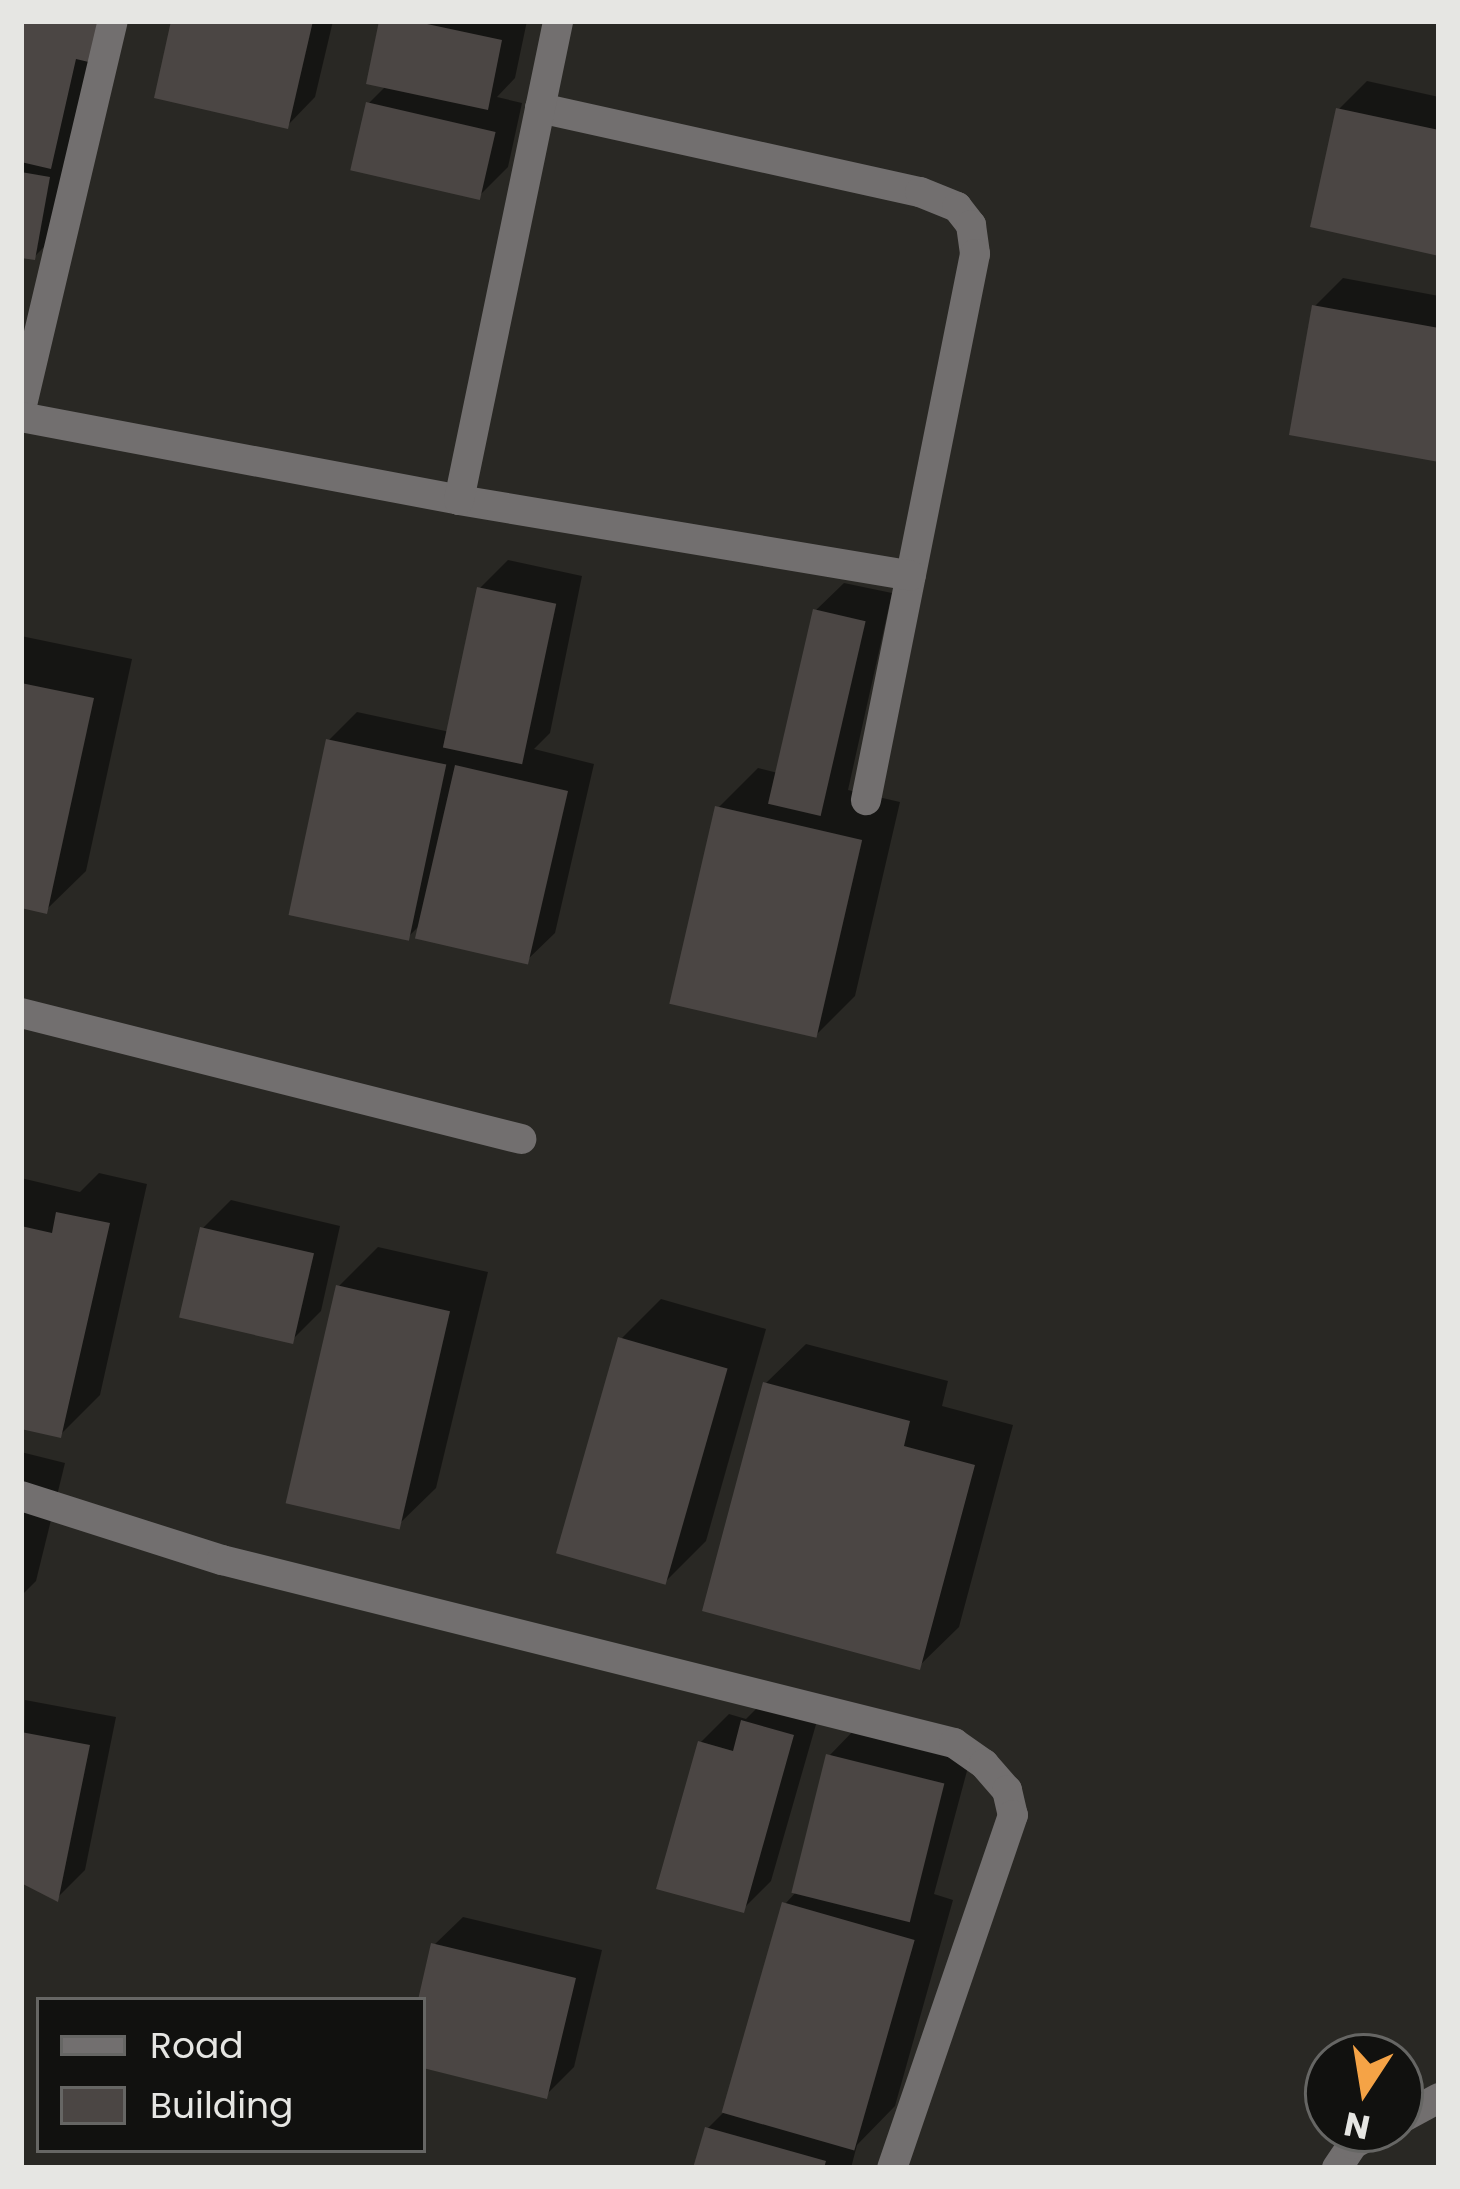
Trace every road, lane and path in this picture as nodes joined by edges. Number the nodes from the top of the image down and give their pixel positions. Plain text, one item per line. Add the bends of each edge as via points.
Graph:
1 (113, 21) edge
2 (558, 21) edge
3 (540, 108) junction
4 (21, 413) edge
5 (459, 500) junction
6 (911, 576) junction
7 (866, 800) dead end
8 (21, 1013) edge
9 (521, 1139) dead end
10 (21, 1496) edge
11 (892, 2168) edge

1 - 4 street
2 - 3 street
3 - 5 street
3 - 6 street via 920,192 957,207 971,225 974,254
4 - 5 street
5 - 6 street
6 - 7 street
8 - 9 street
10 - 11 street via 222,1560 954,1744 984,1764 1007,1790 1013,1815

